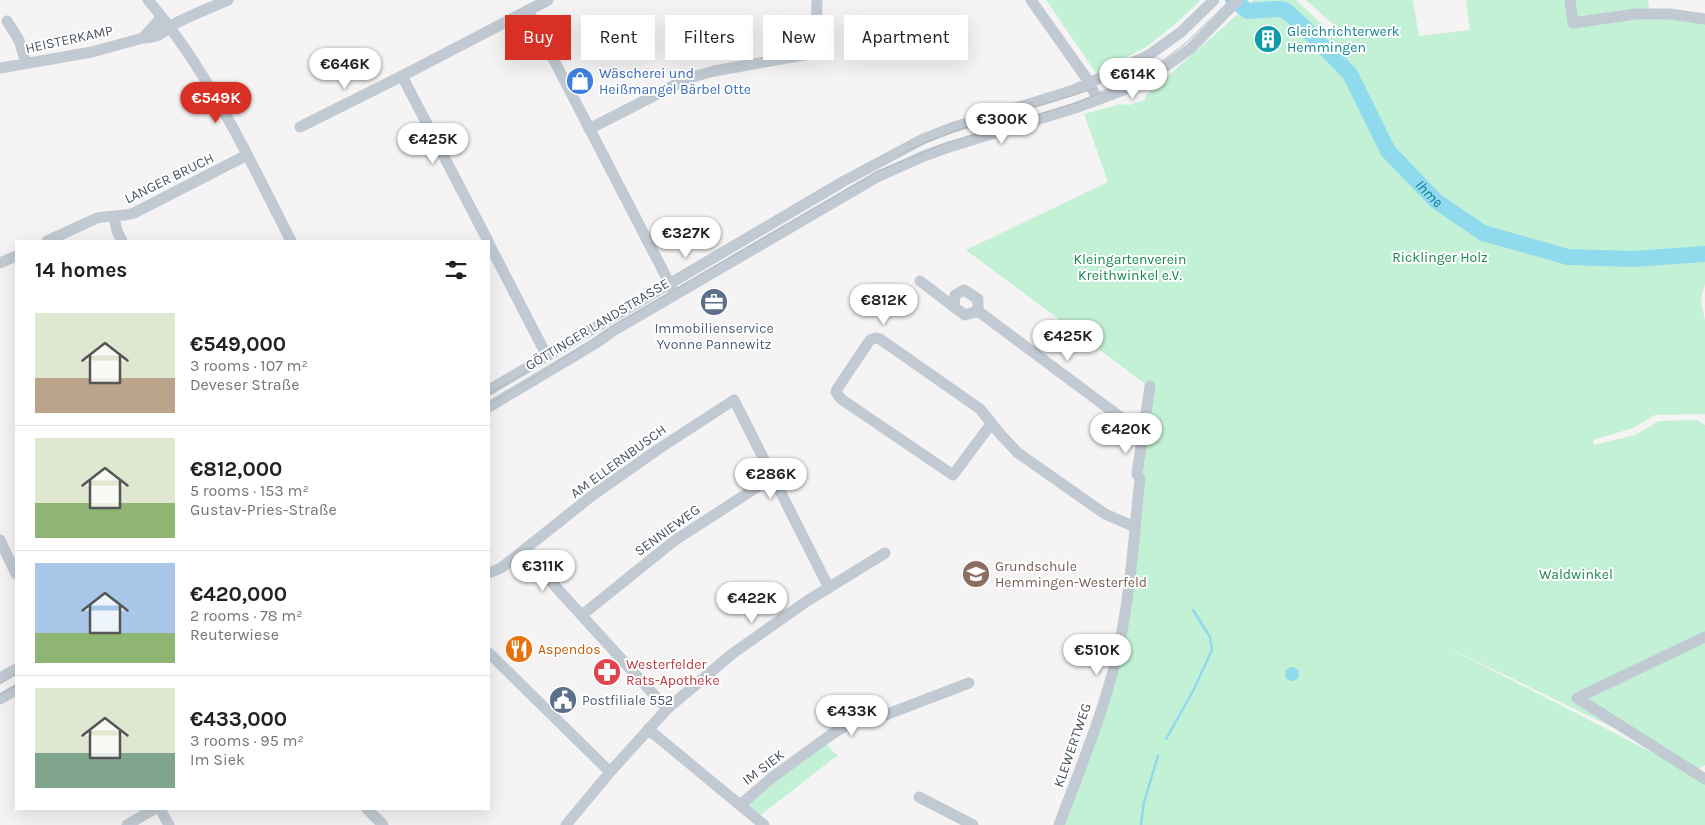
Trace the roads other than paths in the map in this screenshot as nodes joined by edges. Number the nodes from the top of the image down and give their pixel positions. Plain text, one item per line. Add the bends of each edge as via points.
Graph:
1 (148, 0) edge
2 (228, 0) edge
3 (548, 0) edge
4 (818, 0) edge
5 (1031, 0) edge
6 (1238, 0) edge
7 (1570, 0) edge
8 (1212, 2) edge
9 (528, 10) junction
10 (162, 17) junction
11 (1705, 20) edge
12 (7, 21) dead end
13 (170, 27) junction
14 (143, 38) junction
15 (26, 64) junction
16 (0, 68) edge
17 (402, 76) junction
18 (1090, 84) junction
19 (1098, 100) junction
20 (300, 127) dead end
21 (589, 130) junction
22 (247, 155) junction
23 (114, 216) junction
24 (49, 240) edge
25 (122, 240) edge
26 (290, 240) edge
27 (487, 240) edge
28 (490, 246) edge
29 (15, 256) edge
30 (0, 263) edge
31 (920, 280) dead end
32 (673, 289) junction
33 (954, 307) junction
34 (978, 311) junction
35 (546, 356) junction
36 (1150, 386) dead end
37 (490, 389) edge
38 (490, 406) edge
39 (992, 424) junction
40 (1143, 434) junction
41 (774, 476) junction
42 (1135, 527) junction
43 (1, 548) edge
44 (523, 551) junction
45 (885, 553) dead end
46 (15, 572) edge
47 (490, 573) edge
48 (829, 588) junction
49 (582, 615) junction
50 (1705, 637) edge
51 (490, 654) edge
52 (15, 669) edge
53 (0, 678) edge
54 (969, 683) dead end
55 (15, 691) edge
56 (0, 699) edge
57 (667, 709) junction
58 (648, 729) junction
59 (610, 772) junction
60 (1705, 779) edge
61 (919, 797) dead end
62 (740, 805) junction
63 (152, 810) edge
64 (161, 810) edge
65 (368, 810) edge
66 (127, 825) edge
67 (170, 825) edge
68 (383, 825) edge
69 (566, 825) edge
70 (764, 825) edge
71 (973, 825) edge
72 (1059, 825) edge

1 - 10 street
2 - 13 street, HEISTERKAMP
3 - 9 street
4 - 21 street via 816,53 696,76
5 - 18 street
6 - 19 street, GÖTTINGER LANDSTRASSE via 1178,58 1156,73
7 - 11 street via 1573,23 1635,14 1670,14
8 - 18 street, GÖTTINGER LANDSTRASSE via 1181,32 1149,55
9 - 17 street
9 - 21 street
10 - 13 street
10 - 14 street
12 - 15 street via 19,40
13 - 14 street, HEISTERKAMP via 160,35
13 - 22 street via 207,82
14 - 15 street, HEISTERKAMP via 92,52
15 - 16 street, HEISTERKAMP
17 - 20 street
17 - 27 street
18 - 19 street
18 - 32 street, GÖTTINGER LANDSTRASSE via 923,139 844,181
19 - 32 street, GÖTTINGER LANDSTRASSE via 946,148 897,168
21 - 32 street
22 - 23 street, LANGER BRUCH via 134,213
22 - 26 street
23 - 24 street, LANGER BRUCH via 97,218
23 - 25 street
28 - 35 street
29 - 30 street
31 - 33 street
32 - 35 street, GÖTTINGER LANDSTRASSE
32 - 38 street, GÖTTINGER LANDSTRASSE
33 - 34 street via 965,315
33 - 34 street via 955,296 964,290 978,299
34 - 40 street
35 - 37 street, GÖTTINGER LANDSTRASSE
36 - 40 street, KLEWERTWEG
39 - 39 street via 980,409 880,339 870,340 836,392 841,399 953,474
39 - 42 street via 1018,453 1047,474 1104,514
40 - 42 street, KLEWERTWEG via 1136,474 1140,479
41 - 44 street, AM ELLERNBUSCH via 734,400 606,486
41 - 48 street
41 - 49 street, SENNIEWEG via 674,541
42 - 72 street, KLEWERTWEG via 1120,641 1096,722
43 - 46 street
44 - 47 street, AM ELLERNBUSCH
44 - 49 street
45 - 48 street
48 - 57 street via 732,654
49 - 57 street
50 - 60 street via 1577,698
51 - 59 street
52 - 53 street
54 - 62 street, IM SIEK via 880,717 852,722 774,776
55 - 56 street
57 - 58 street
58 - 59 street
58 - 62 street
59 - 69 street
61 - 71 street
62 - 70 street
63 - 66 street
64 - 67 street
65 - 68 street

